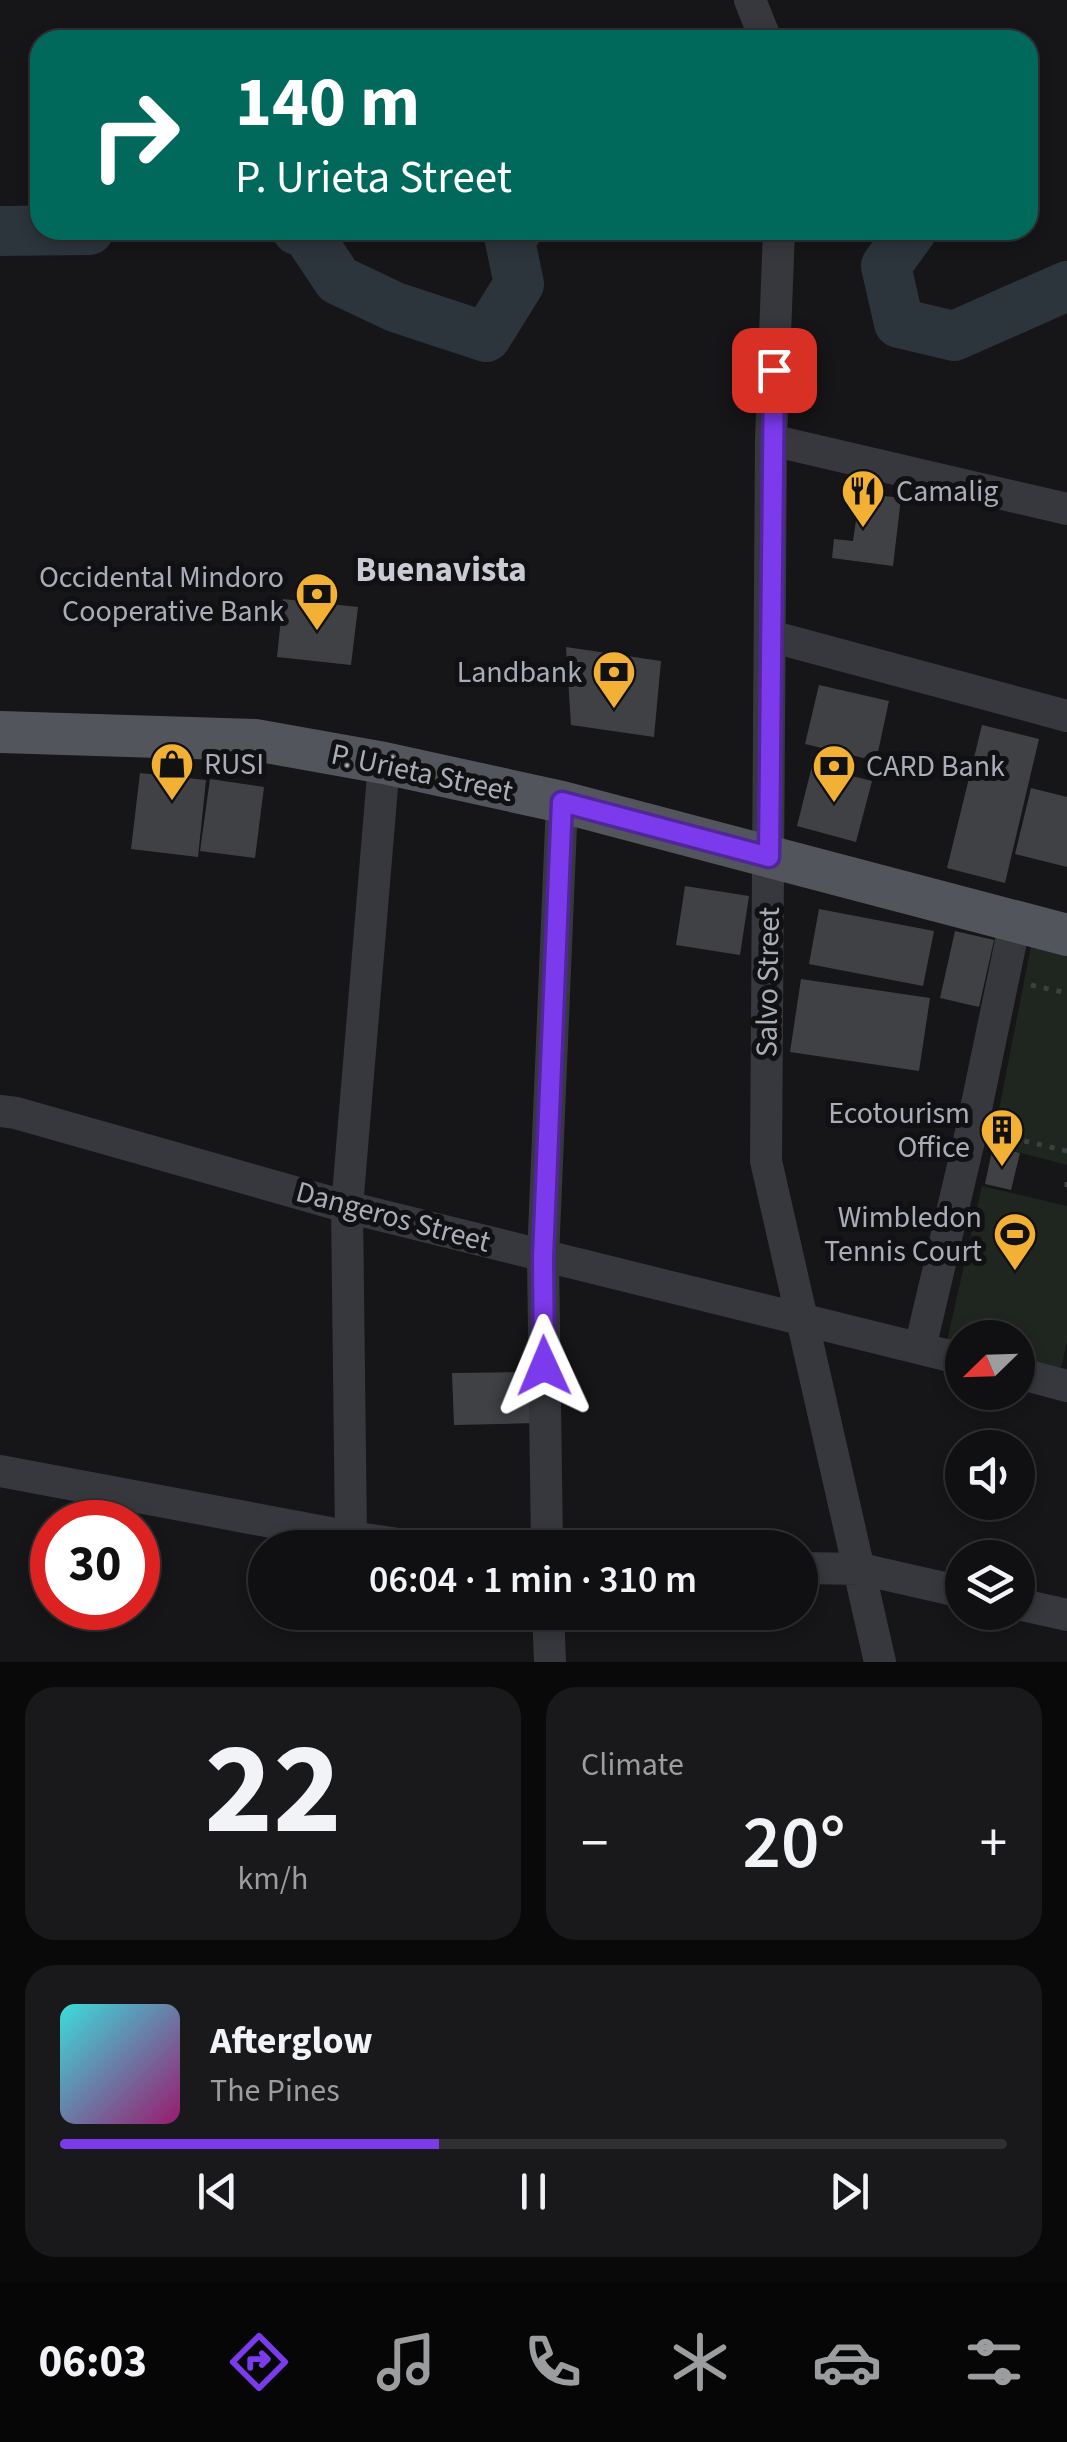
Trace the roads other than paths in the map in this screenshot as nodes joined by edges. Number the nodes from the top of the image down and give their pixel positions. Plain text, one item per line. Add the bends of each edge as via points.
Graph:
1 (750, 0) edge
2 (762, 30) edge
3 (779, 240) edge
4 (771, 440) junction
5 (1067, 509) edge
6 (770, 636) junction
7 (1067, 716) edge
8 (0, 732) edge
9 (384, 763) junction
10 (562, 802) junction
11 (769, 857) junction
12 (1014, 922) junction
13 (1067, 935) edge
14 (0, 1111) edge
15 (347, 1206) junction
16 (543, 1257) junction
17 (804, 1320) junction
18 (920, 1348) junction
19 (945, 1355) edge
20 (1035, 1378) edge
21 (1067, 1386) edge
22 (0, 1471) edge
23 (313, 1530) edge
24 (350, 1530) edge
25 (547, 1530) edge
26 (818, 1568) edge
27 (861, 1569) junction
28 (945, 1588) edge
29 (1035, 1608) edge
30 (1067, 1615) edge
31 (549, 1630) edge
32 (550, 1662) edge
33 (880, 1662) edge

1 - 2 street
3 - 4 street, Salvo Street
4 - 5 street
4 - 6 street, Salvo Street
6 - 7 street
6 - 11 street, Salvo Street
8 - 9 main road, P. Urieta Street via 256,740
9 - 10 main road, P. Urieta Street
9 - 15 street
10 - 11 main road, P. Urieta Street
10 - 16 street
11 - 12 main road, P. Urieta Street
11 - 17 street, Salvo Street via 766,1161
12 - 13 main road, P. Urieta Street
12 - 18 street
14 - 15 street, Dangeros Street
15 - 16 street, Dangeros Street
15 - 24 street
16 - 17 street, Dangeros Street
16 - 25 street
17 - 18 street, Dangeros Street
17 - 27 street, Salvo Street
18 - 19 street, Dangeros Street
20 - 21 street
22 - 23 street
26 - 27 street
27 - 28 street
27 - 33 street, Salvo Street
29 - 30 street
31 - 32 street

